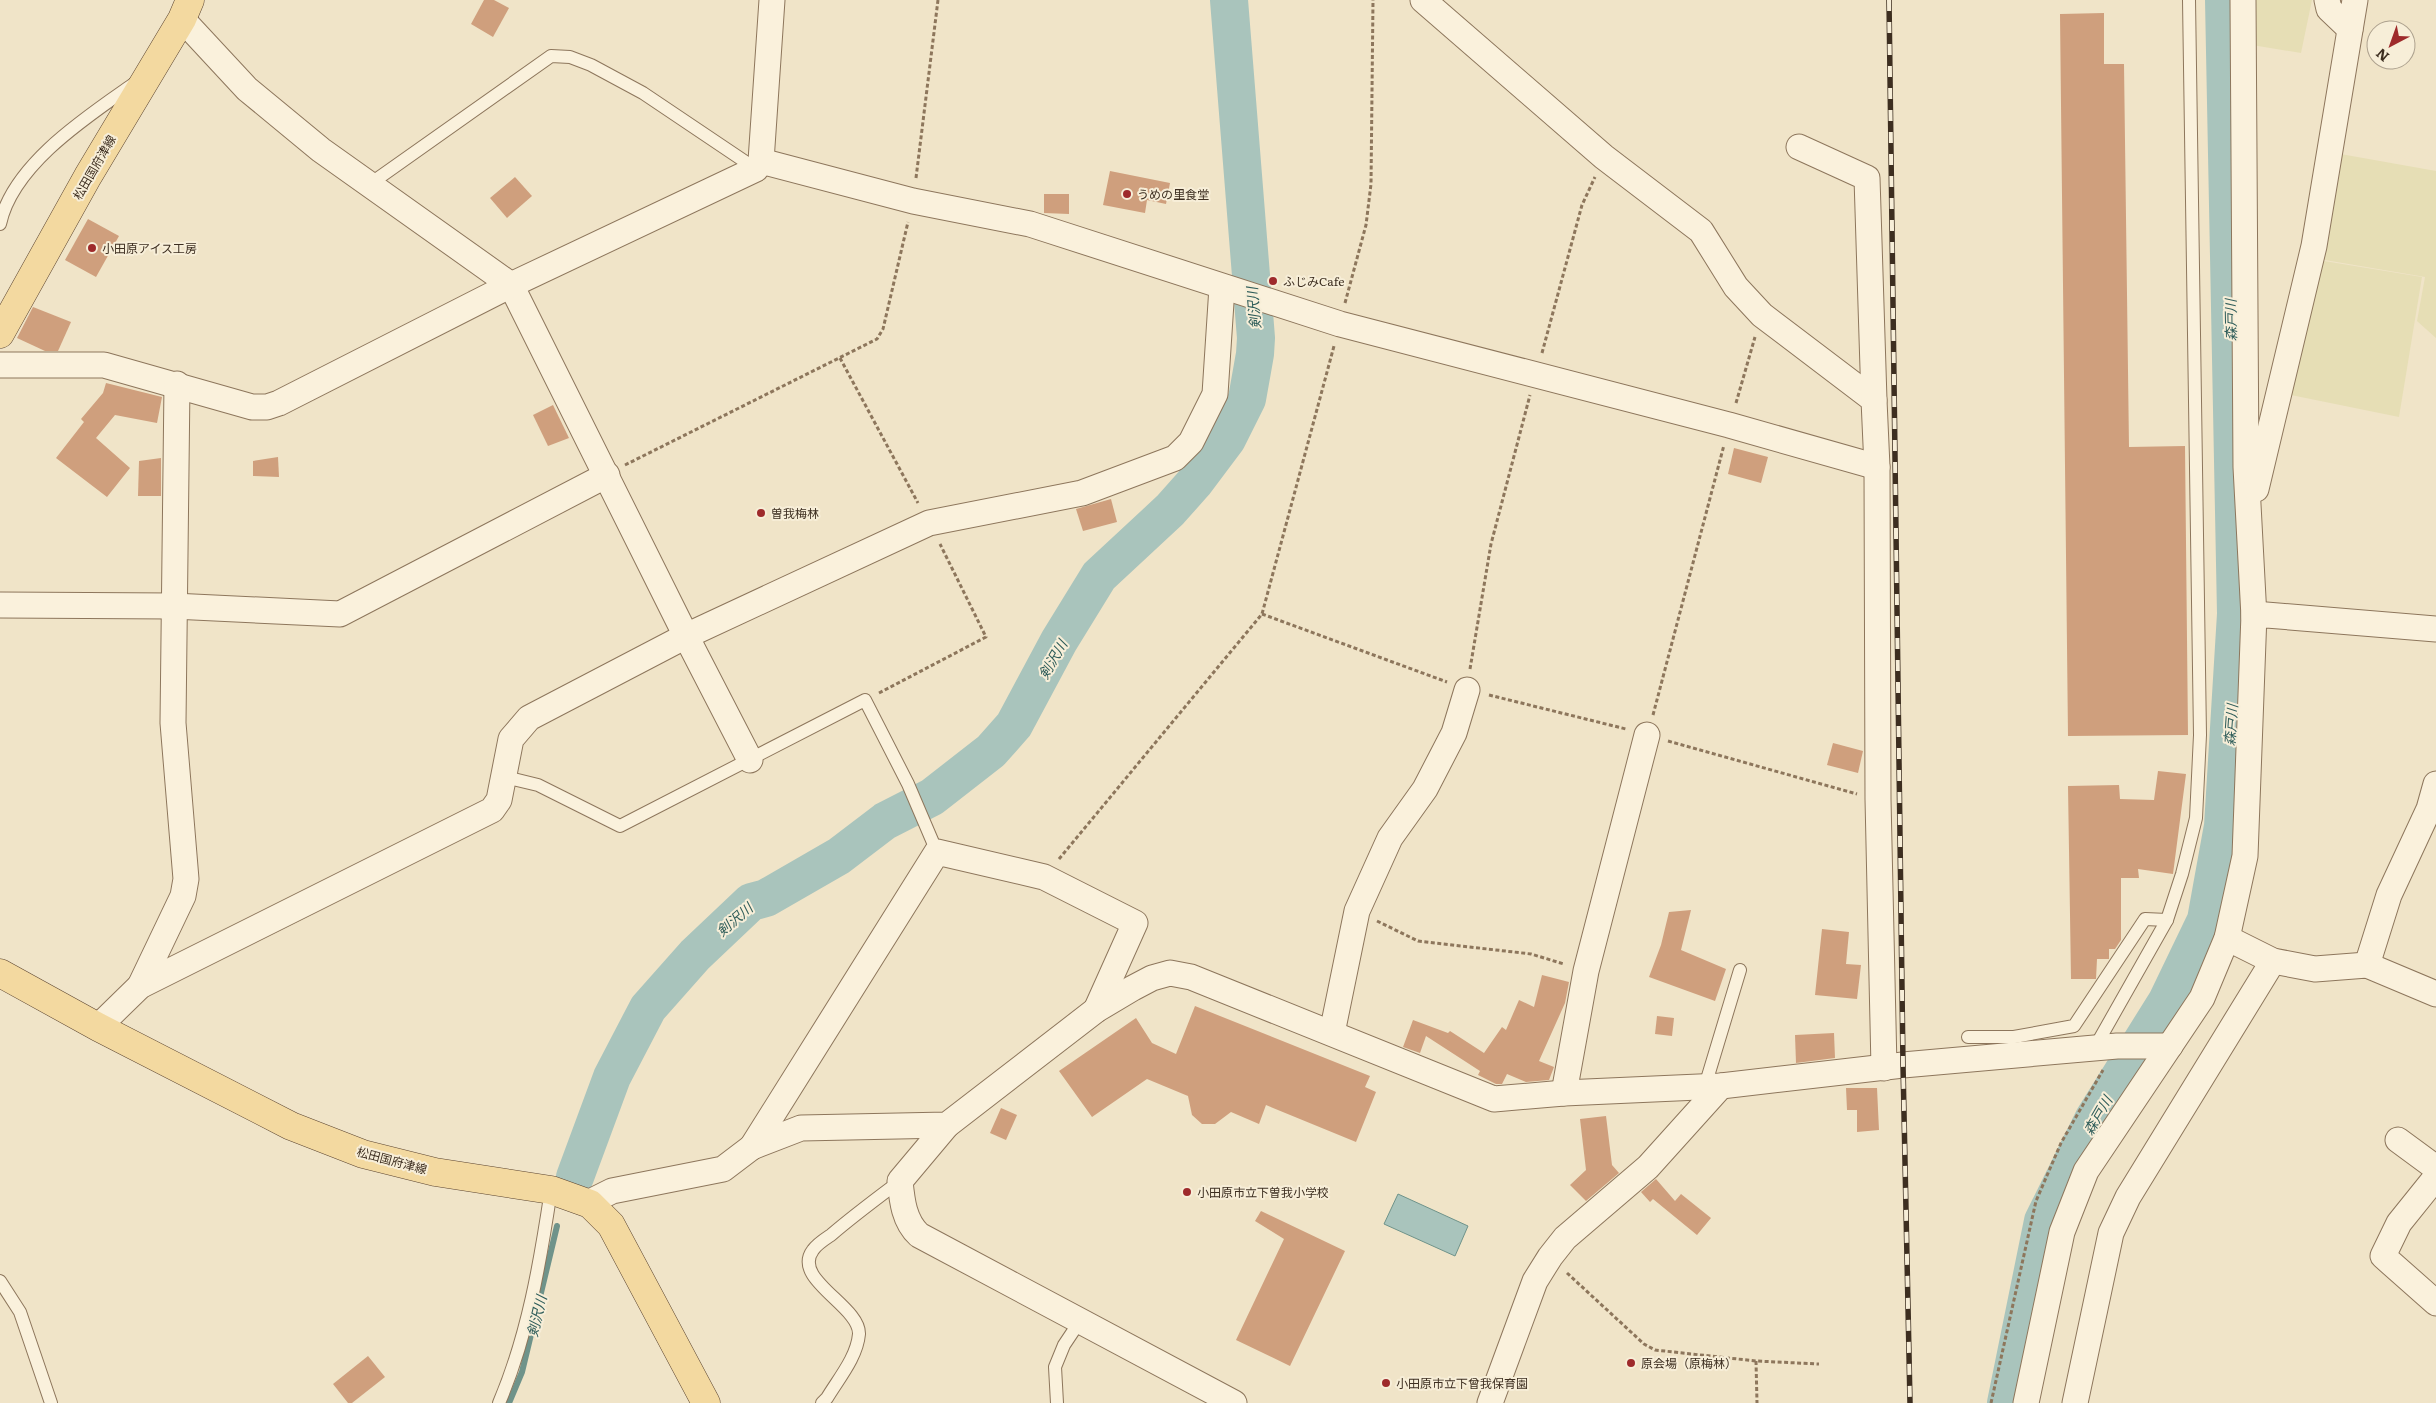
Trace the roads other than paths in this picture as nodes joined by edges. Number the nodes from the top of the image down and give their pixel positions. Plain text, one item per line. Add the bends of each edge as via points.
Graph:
1 (772, 0) edge
2 (1423, 0) edge
3 (2189, 0) edge
4 (2243, 0) edge
5 (2327, 0) edge
6 (2355, 0) edge
7 (186, 9) edge
8 (2350, 29) junction
9 (149, 73) junction
10 (1799, 147) dead end
11 (759, 165) junction
12 (370, 184) junction
13 (0, 224) edge
14 (511, 285) junction
15 (1228, 289) junction
16 (0, 334) edge
17 (0, 365) edge
18 (177, 384) junction
19 (1874, 400) junction
20 (1877, 467) junction
21 (607, 475) junction
22 (2250, 514) junction
23 (0, 605) edge
24 (173, 606) junction
25 (2254, 617) junction
26 (2436, 629) edge
27 (686, 636) junction
28 (1467, 690) road end
29 (1647, 735) road end
30 (750, 760) junction
31 (505, 777) junction
32 (2436, 784) edge
33 (937, 852) junction
34 (2167, 920) junction
35 (2227, 938) junction
36 (2273, 961) junction
37 (2367, 965) junction
38 (1740, 970) dead end
39 (0, 972) edge
40 (140, 986) junction
41 (2436, 994) edge
42 (1096, 1010) junction
43 (98, 1028) junction
44 (1332, 1033) junction
45 (1968, 1037) dead end
46 (2170, 1046) junction
47 (2106, 1048) junction
48 (1884, 1068) junction
49 (1713, 1086) junction
50 (1564, 1093) junction
51 (946, 1125) junction
52 (2398, 1140) dead end
53 (752, 1147) junction
54 (2436, 1168) edge
55 (2436, 1177) edge
56 (900, 1181) junction
57 (552, 1190) junction
58 (590, 1204) junction
59 (0, 1281) edge
60 (2436, 1303) edge
61 (1080, 1321) junction
62 (51, 1403) edge
63 (499, 1403) edge
64 (706, 1403) edge
65 (822, 1403) edge
66 (1057, 1403) edge
67 (1234, 1403) edge
68 (1490, 1403) edge
69 (2026, 1403) edge
70 (2075, 1403) edge

1 - 11 street
2 - 19 street via 1604,157 1701,231 1736,287 1762,315
3 - 34 lane via 2200,735 2196,818
4 - 22 street via 2246,467
5 - 8 street via 2328,9
6 - 8 street
7 - 9 main road, 松田国府津線
7 - 12 street via 247,89 321,150
8 - 22 street via 2314,246
9 - 13 lane via 78,125 37,162 13,189
9 - 16 main road, 松田国府津線
10 - 19 street via 1867,178
11 - 12 lane via 643,93 591,65 570,57 551,56
11 - 14 street
11 - 15 street via 1030,224
12 - 14 street
14 - 18 street via 267,407 252,407
14 - 21 street
15 - 20 street via 1340,324 1729,425
15 - 27 street via 1215,394 1190,442 1168,462 1095,489 929,523
17 - 18 street via 104,365
18 - 24 street
19 - 20 street
20 - 48 street via 1878,799
21 - 24 street via 340,614
21 - 27 street
22 - 25 street
23 - 24 street
24 - 40 street via 174,739 186,879 183,896
25 - 26 street via 2254,614
25 - 35 street via 2245,856
27 - 30 street
27 - 31 street via 529,718 511,740
28 - 44 street via 1454,733 1424,789 1390,838 1357,911
29 - 50 street via 1586,971
30 - 31 lane via 620,826 538,785
30 - 33 lane via 865,700 908,784
31 - 40 street via 499,800 487,814
32 - 37 street via 2428,810 2389,895
33 - 42 street via 1044,877 1135,923
33 - 53 street
34 - 45 lane via 2145,920 2074,1026 2014,1037
34 - 47 lane
35 - 36 street
35 - 46 street via 2202,998
36 - 37 street via 2315,969
36 - 70 street via 2128,1197 2111,1234
37 - 41 street
38 - 49 lane
39 - 43 main road, 松田国府津線
40 - 43 street
42 - 44 street via 1152,978 1170,973 1191,977
42 - 51 street
43 - 57 main road, 松田国府津線 via 291,1126 363,1154 435,1172
44 - 50 street via 1494,1099
46 - 47 street
46 - 69 street via 2086,1171 2062,1232
47 - 48 street
48 - 49 street
49 - 50 street
49 - 68 street via 1648,1167 1565,1238 1550,1257 1536,1281
51 - 53 street via 801,1128
51 - 56 street
52 - 54 street
53 - 58 street via 723,1169 612,1191
55 - 60 street via 2400,1223 2383,1256
56 - 61 street via 911,1227 919,1234
56 - 65 lane via 812,1250 810,1264 814,1278 855,1319 859,1332 855,1353
57 - 58 main road, 松田国府津線
57 - 63 lane via 532,1303 517,1357
58 - 64 main road, 松田国府津線 via 611,1225
59 - 62 lane via 20,1312
61 - 66 lane via 1064,1345 1055,1367
61 - 67 street

